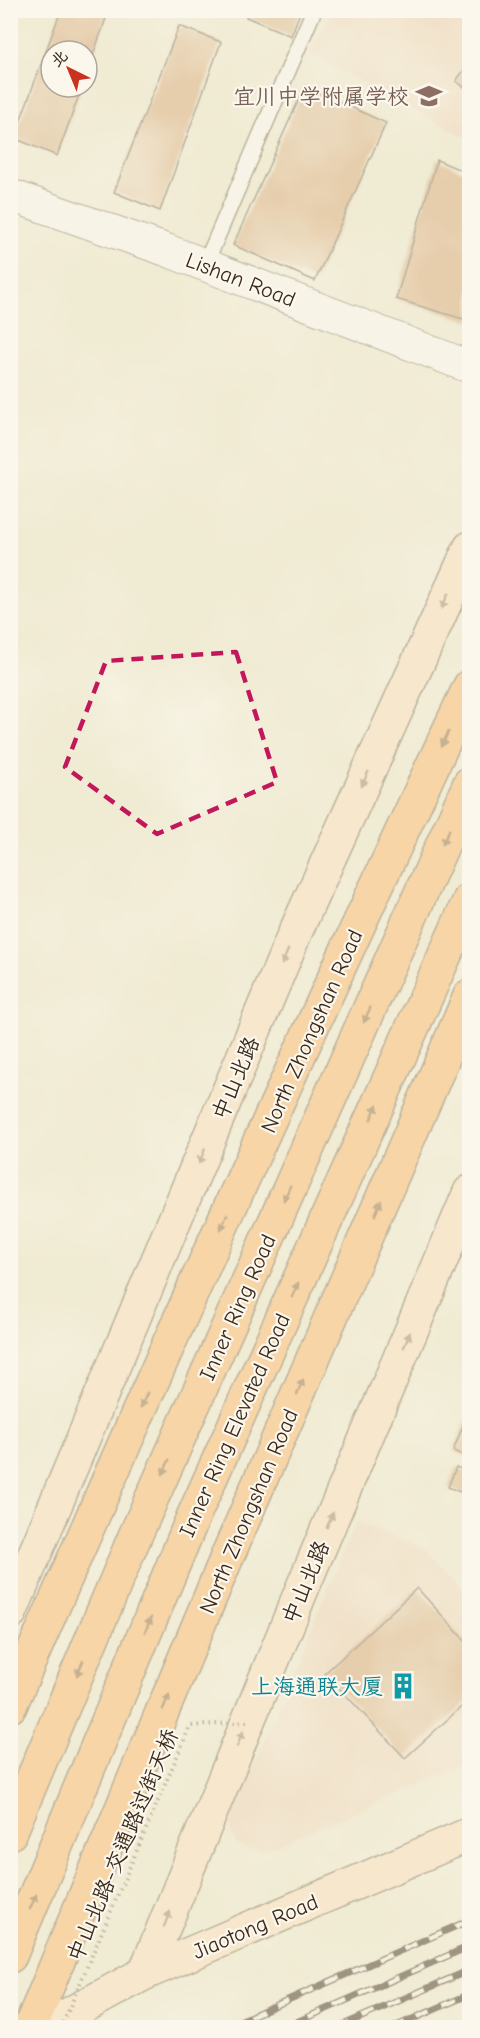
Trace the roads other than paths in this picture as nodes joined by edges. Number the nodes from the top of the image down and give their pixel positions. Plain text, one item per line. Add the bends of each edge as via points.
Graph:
1 (314, 10) edge
2 (10, 195) edge
3 (205, 266) junction
4 (470, 367) edge
5 (470, 548) edge
6 (470, 686) edge
7 (470, 783) edge
8 (470, 899) edge
9 (470, 996) edge
10 (470, 1192) edge
11 (10, 1613) edge
12 (10, 1706) edge
13 (10, 1833) edge
14 (470, 1834) edge
15 (10, 1956) edge
16 (144, 1973) junction
17 (30, 2028) edge
18 (44, 2028) edge

1 - 3 lane
2 - 3 street, Lishan Road
3 - 4 street, Lishan Road
5 -> 11 main road, 中山北路 via 295,933
6 -> 12 main road, North Zhongshan Road via 97,1504
7 -> 13 main road, Inner Ring Road via 135,1536
15 -> 8 main road, Inner Ring Elevated Road via 194,1515
17 -> 9 main road, North Zhongshan Road via 227,1557
16 -> 10 main road, 中山北路
14 - 16 main road, Jiaotong Road
16 - 18 main road, Jiaotong Road

